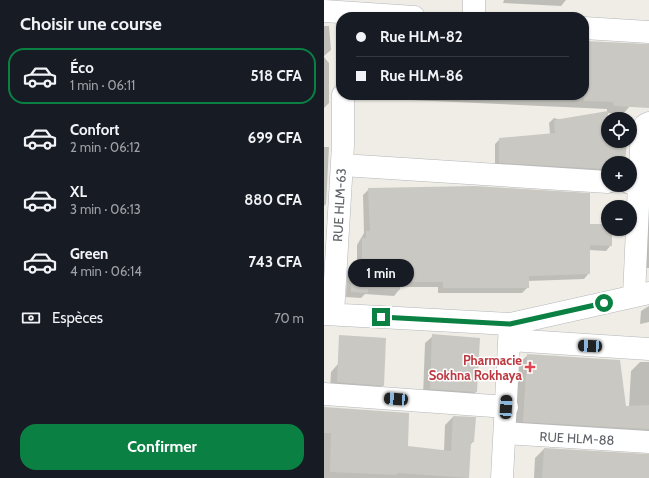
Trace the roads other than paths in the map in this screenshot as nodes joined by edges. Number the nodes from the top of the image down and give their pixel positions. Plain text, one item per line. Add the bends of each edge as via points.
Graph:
1 (474, 0) edge
2 (340, 10) edge
3 (361, 12) edge
4 (474, 12) edge
5 (589, 28) edge
6 (649, 32) edge
7 (343, 100) edge
8 (649, 123) edge
9 (336, 151) edge
10 (637, 165) edge
11 (601, 181) edge
12 (635, 192) edge
13 (331, 212) edge
14 (642, 294) edge
15 (328, 314) edge
16 (510, 332) junction
17 (649, 349) edge
18 (324, 394) edge
19 (506, 407) junction
20 (505, 433) junction
21 (649, 442) edge
22 (502, 478) edge

1 - 4 street
2 - 3 street
5 - 6 street
7 - 9 street, RUE HLM-63
8 - 10 street via 645,125 642,134
9 - 11 street
9 - 13 street, RUE HLM-63
12 - 14 street
13 - 15 street, RUE HLM-63
14 - 16 street
15 - 16 street
16 - 17 street
16 - 19 street
18 - 19 street
19 - 20 street
20 - 21 street, RUE HLM-88
20 - 22 street

